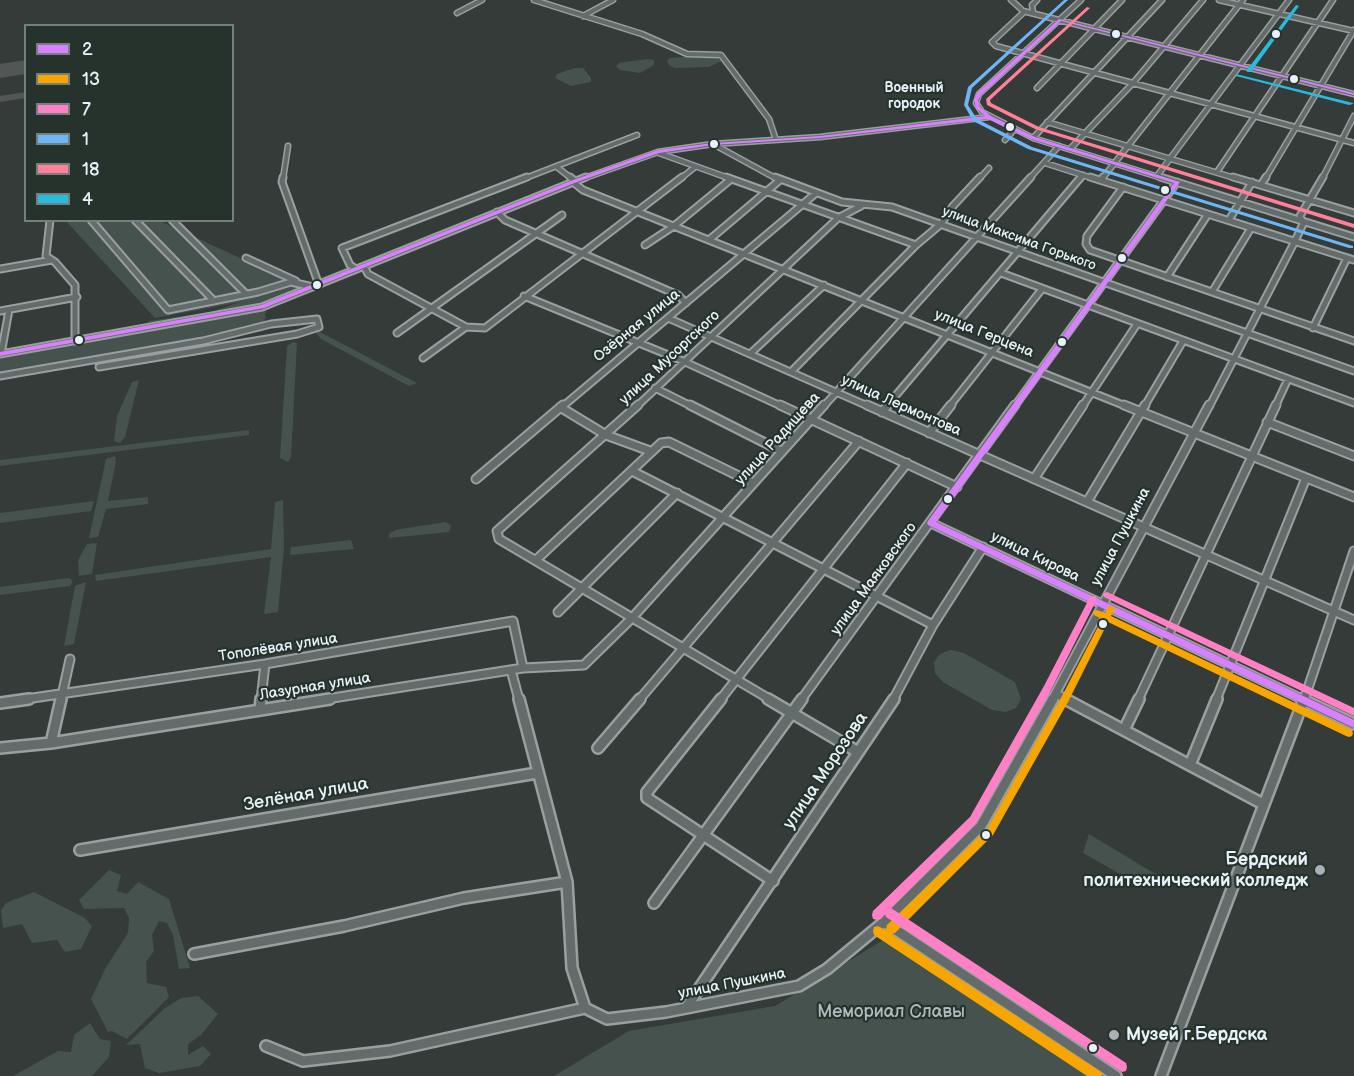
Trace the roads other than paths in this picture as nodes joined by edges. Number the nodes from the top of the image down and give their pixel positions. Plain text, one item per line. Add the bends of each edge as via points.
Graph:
1 (482, 0) edge
2 (536, 0) edge
3 (560, 0) edge
4 (613, 0) edge
5 (1011, 0) edge
6 (1037, 0) edge
7 (1081, 0) edge
8 (1122, 0) edge
9 (1162, 0) edge
10 (1203, 0) edge
11 (1220, 0) edge
12 (1289, 0) edge
13 (1333, 0) edge
14 (1241, 2) edge
15 (550, 5) junction
16 (1023, 10) junction
17 (1033, 12) junction
18 (457, 13) dead end
19 (1279, 14) junction
20 (583, 16) junction
21 (1060, 20) junction
22 (1318, 23) junction
23 (1093, 28) junction
24 (1354, 31) edge
25 (1127, 37) junction
26 (1163, 46) junction
27 (1023, 53) junction
28 (1200, 55) junction
29 (1059, 64) junction
30 (1241, 65) junction
31 (1094, 72) junction
32 (1281, 76) junction
33 (1133, 83) junction
34 (1321, 86) junction
35 (1037, 88) dead end
36 (1169, 93) junction
37 (1354, 94) edge
38 (1211, 104) junction
39 (1254, 116) junction
40 (1354, 116) edge
41 (989, 117) junction
42 (1047, 122) junction
43 (1296, 128) junction
44 (1015, 129) junction
45 (1086, 133) junction
46 (637, 135) dead end
47 (1033, 138) junction
48 (1341, 139) junction
49 (776, 140) junction
50 (1005, 140) dead end
51 (1354, 143) edge
52 (713, 144) junction
53 (288, 146) dead end
54 (1059, 146) junction
55 (1128, 146) junction
56 (1070, 149) junction
57 (658, 152) junction
58 (1170, 158) junction
59 (1045, 163) junction
60 (1114, 163) junction
61 (557, 167) junction
62 (695, 167) junction
63 (989, 168) dead end
64 (1216, 172) junction
65 (1083, 175) junction
66 (1157, 176) junction
67 (730, 180) junction
68 (780, 180) junction
69 (1101, 180) junction
70 (574, 182) junction
71 (1252, 182) junction
72 (1178, 183) junction
73 (1261, 185) junction
74 (1123, 187) junction
75 (765, 193) junction
76 (816, 193) junction
77 (1165, 200) junction
78 (1311, 200) junction
79 (1240, 202) junction
80 (800, 206) junction
81 (861, 206) junction
82 (637, 211) junction
83 (497, 212) junction
84 (1354, 213) edge
85 (1208, 214) junction
86 (562, 215) dead end
87 (838, 218) junction
88 (1229, 220) junction
89 (1302, 221) junction
90 (50, 222) edge
91 (93, 222) edge
92 (137, 222) edge
93 (174, 222) edge
94 (941, 224) junction
95 (674, 226) junction
96 (1251, 228) junction
97 (537, 233) junction
98 (976, 237) junction
99 (1354, 237) edge
100 (710, 240) junction
101 (1295, 242) junction
102 (645, 245) dead end
103 (916, 245) junction
104 (1019, 252) junction
105 (582, 254) junction
106 (745, 254) junction
107 (246, 258) dead end
108 (1347, 258) junction
109 (52, 260) junction
110 (1354, 260) edge
111 (1122, 261) junction
112 (364, 266) junction
113 (0, 269) edge
114 (356, 269) junction
115 (785, 269) junction
116 (1001, 273) junction
117 (1167, 277) junction
118 (296, 281) junction
119 (1106, 283) junction
120 (319, 285) junction
121 (824, 285) junction
122 (313, 287) junction
123 (1042, 289) junction
124 (1212, 292) junction
125 (246, 294) junction
126 (524, 296) junction
127 (77, 297) junction
128 (214, 301) junction
129 (863, 301) junction
130 (686, 303) junction
131 (1087, 306) junction
132 (429, 308) junction
133 (9, 310) junction
134 (1260, 310) junction
135 (0, 311) edge
136 (903, 317) junction
137 (668, 318) junction
138 (1137, 324) junction
139 (466, 327) junction
140 (1313, 328) junction
141 (397, 333) dead end
142 (1247, 334) junction
143 (948, 335) junction
144 (711, 337) junction
145 (75, 341) junction
146 (1183, 341) junction
147 (1354, 341) edge
148 (637, 342) junction
149 (992, 352) junction
150 (0, 354) edge
151 (750, 354) junction
152 (423, 358) dead end
153 (1234, 359) junction
154 (683, 361) junction
155 (99, 367) dead end
156 (1039, 371) junction
157 (1354, 371) edge
158 (790, 372) junction
159 (0, 376) edge
160 (1288, 379) junction
161 (655, 388) junction
162 (836, 392) junction
163 (1092, 392) junction
164 (1354, 403) edge
165 (560, 407) junction
166 (882, 412) junction
167 (1141, 412) junction
168 (812, 419) junction
169 (1267, 422) junction
170 (929, 433) junction
171 (1194, 433) junction
172 (606, 435) junction
173 (859, 441) junction
174 (650, 451) junction
175 (781, 451) junction
176 (980, 455) junction
177 (1251, 456) junction
178 (1354, 456) edge
179 (907, 463) junction
180 (632, 471) junction
181 (1306, 478) junction
182 (476, 479) dead end
183 (1034, 479) junction
184 (753, 483) junction
185 (957, 487) junction
186 (677, 494) junction
187 (1354, 497) edge
188 (1087, 502) junction
189 (722, 518) junction
190 (931, 523) junction
191 (1143, 527) junction
192 (775, 543) junction
193 (983, 547) junction
194 (1354, 551) edge
195 (1206, 555) junction
196 (536, 560) junction
197 (824, 570) junction
198 (1263, 580) junction
199 (582, 586) junction
200 (877, 598) junction
201 (1102, 604) junction
202 (1334, 611) junction
203 (558, 612) dead end
204 (632, 618) junction
205 (1354, 620) edge
206 (933, 625) junction
207 (1168, 635) junction
208 (684, 650) junction
209 (69, 659) dead end
210 (265, 664) junction
211 (1229, 664) junction
212 (584, 665) joint
213 (523, 668) junction
214 (511, 670) junction
215 (738, 679) junction
216 (1056, 694) junction
217 (62, 696) junction
218 (1304, 699) junction
219 (0, 703) edge
220 (260, 709) junction
221 (792, 714) junction
222 (1354, 723) edge
223 (1125, 729) junction
224 (51, 743) junction
225 (0, 748) edge
226 (598, 748) dead end
227 (858, 752) junction
228 (1190, 765) junction
229 (537, 773) junction
230 (1263, 804) junction
231 (703, 836) junction
232 (80, 850) dead end
233 (773, 881) junction
234 (567, 882) junction
235 (654, 903) dead end
236 (884, 922) junction
237 (194, 954) dead end
238 (585, 1008) junction
239 (686, 1008) junction
240 (267, 1046) dead end
241 (1116, 1076) edge
242 (1161, 1076) edge

1 - 18 street
2 - 15 street
3 - 15 street
4 - 20 street
5 - 16 street
6 - 17 street via 1032,5
7 - 21 street
8 - 23 street
9 - 25 street
10 - 26 street
11 - 14 street
12 - 19 street
13 - 22 street
14 - 19 street
14 - 28 street
15 - 20 street
16 - 17 street
16 - 27 street via 992,42
17 - 21 street
19 - 22 street
19 - 30 street
20 - 49 street via 642,34 687,54 721,55 769,119
21 - 23 street
21 - 27 street
22 - 24 street
22 - 32 street
23 - 25 street
23 - 29 street
24 - 34 street
25 - 26 street
25 - 31 street
26 - 28 street
26 - 33 street
27 - 29 street
27 - 41 street via 977,97 978,108
28 - 30 street
28 - 36 street
29 - 31 street
29 - 35 street
30 - 32 street
30 - 38 street
31 - 33 street
31 - 42 street
32 - 34 street
32 - 39 street
33 - 36 street
33 - 45 street
34 - 37 street
34 - 43 street
36 - 38 street
36 - 55 street
38 - 39 street
38 - 58 street
39 - 43 street
39 - 64 street
40 - 48 street, улица Пушкина
41 - 44 street
41 - 49 street
42 - 45 street
42 - 47 street
43 - 48 street
43 - 73 street
44 - 47 street
44 - 50 street
45 - 55 street
45 - 56 street
46 - 61 street
47 - 54 street
48 - 51 street
48 - 78 street, улица Пушкина
49 - 52 street
52 - 57 street
52 - 68 street, улица Максима Горького
53 - 120 street via 282,182
54 - 56 street
54 - 59 street, улица Радищева
55 - 58 street
55 - 60 street
56 - 60 street
57 - 62 street
57 - 70 street
58 - 64 street
58 - 66 street
59 - 65 street
59 - 98 street, улица Радищева
60 - 66 street
60 - 69 street
61 - 70 street, улица Герцена
61 - 114 street via 342,248
62 - 67 street
62 - 82 street
63 - 94 street
64 - 71 street
65 - 69 street
65 - 104 street
66 - 72 street
67 - 75 street
67 - 95 street
68 - 75 street
68 - 76 street, улица Максима Горького
69 - 74 street
70 - 82 street, улица Герцена via 584,190
70 - 83 street
71 - 73 street
71 - 79 street
72 - 77 street, улица Маяковского
72 - 79 street
73 - 78 street
74 - 77 street
74 - 111 street via 1085,240 1090,250
75 - 80 street
75 - 100 street
76 - 80 street, Озёрная улица
76 - 81 street, улица Максима Горького
77 - 85 street
77 - 111 street, улица Маяковского
78 - 84 street
78 - 89 street, улица Пушкина via 1300,216
79 - 88 street
79 - 89 street
80 - 87 street
80 - 106 street, Озёрная улица
81 - 87 street, улица Мусоргского
81 - 94 street, улица Максима Горького via 891,207
82 - 95 street, улица Герцена
82 - 105 street
83 - 97 street
83 - 112 street
85 - 88 street
85 - 117 street
86 - 97 street
87 - 103 street
87 - 115 street, улица Мусоргского
88 - 96 street
89 - 99 street
89 - 101 street, улица Пушкина
90 - 109 street via 46,256
91 - 128 street via 168,310
92 - 128 street
93 - 125 street
94 - 98 street, улица Максима Горького
94 - 103 street
95 - 100 street, улица Герцена
95 - 102 street
96 - 101 street
96 - 124 street
97 - 105 street
97 - 132 street
98 - 104 street, улица Максима Горького
98 - 136 street, улица Радищева
100 - 106 street, улица Герцена
101 - 108 street
101 - 134 street, улица Пушкина
103 - 129 street
104 - 116 street
104 - 119 street, улица Максима Горького
105 - 126 street
105 - 130 street via 678,295
106 - 115 street, улица Герцена
106 - 130 street, Озёрная улица
107 - 118 street
108 - 110 street
108 - 140 street
109 - 113 street
109 - 127 street via 75,285
111 - 117 street
111 - 119 street, улица Маяковского
112 - 114 street
112 - 132 street via 368,274
114 - 120 street
115 - 121 street, улица Герцена
115 - 144 street, улица Мусоргского
116 - 123 street
116 - 143 street
117 - 124 street
118 - 122 street
118 - 125 street
119 - 131 street, улица Маяковского
119 - 142 street, улица Максима Горького
120 - 122 street
121 - 129 street, улица Герцена
121 - 151 street
122 - 145 street via 262,307
123 - 131 street
123 - 149 street
124 - 134 street
125 - 128 street
126 - 139 street via 485,328
126 - 148 street
127 - 133 street
127 - 145 street
129 - 136 street, улица Герцена
129 - 158 street
130 - 137 street, Озёрная улица
131 - 138 street
131 - 156 street, улица Маяковского
132 - 139 street
132 - 141 street
133 - 135 street
133 - 150 street
134 - 140 street
134 - 142 street, улица Пушкина
136 - 143 street, улица Герцена
136 - 162 street, улица Радищева
137 - 144 street, улица Лермонтова
137 - 148 street, Озёрная улица
138 - 146 street
138 - 163 street
139 - 152 street
140 - 147 street
142 - 153 street, улица Пушкина
142 - 157 street, улица Максима Горького
143 - 149 street, улица Герцена
143 - 166 street
144 - 151 street, улица Лермонтова
144 - 154 street, улица Мусоргского
145 - 150 street
146 - 153 street
146 - 167 street
148 - 154 street
148 - 165 street, Озёрная улица
149 - 156 street, улица Герцена
149 - 170 street
151 - 158 street, улица Лермонтова
153 - 160 street
153 - 171 street, улица Пушкина
154 - 161 street, улица Мусоргского
154 - 168 street
155 - 159 street via 319,327 317,319 271,324 203,341
156 - 163 street, улица Герцена
156 - 176 street, улица Маяковского
158 - 162 street, улица Лермонтова
160 - 164 street
160 - 169 street
161 - 172 street, улица Мусоргского
161 - 175 street
162 - 166 street, улица Лермонтова
162 - 168 street, улица Радищева
163 - 167 street, улица Герцена
163 - 183 street
165 - 172 street
165 - 182 street, Озёрная улица
166 - 170 street, улица Лермонтова
167 - 171 street, улица Герцена
167 - 188 street
168 - 173 street
168 - 175 street, улица Радищева
169 - 177 street
169 - 178 street
170 - 176 street, улица Лермонтова
171 - 177 street, улица Герцена
171 - 191 street, улица Пушкина
172 - 174 street
172 - 196 street, улица Мусоргского via 497,531 499,538
173 - 179 street
173 - 192 street
174 - 180 street
174 - 184 street via 661,442 669,442
175 - 184 street, улица Радищева
176 - 183 street, улица Лермонтова
176 - 185 street, улица Маяковского
177 - 181 street, улица Герцена
177 - 195 street
179 - 185 street
179 - 197 street
180 - 186 street
180 - 196 street
181 - 187 street, улица Герцена
181 - 198 street
183 - 188 street, улица Лермонтова
184 - 189 street, улица Радищева
185 - 190 street, улица Маяковского
186 - 189 street
186 - 199 street
188 - 191 street, улица Лермонтова
189 - 192 street
189 - 204 street, улица Радищева
190 - 193 street, улица Кирова
190 - 200 street, улица Маяковского
191 - 195 street, улица Лермонтова
191 - 201 street, улица Пушкина
192 - 197 street
192 - 208 street
193 - 201 street, улица Кирова
193 - 206 street, улица Морозова
194 - 202 street
195 - 198 street, улица Лермонтова
195 - 207 street
196 - 199 street
197 - 200 street
197 - 215 street
198 - 202 street, улица Лермонтова
198 - 211 street
199 - 203 street
199 - 204 street
200 - 206 street
200 - 221 street, улица Маяковского
201 - 207 street, улица Кирова
201 - 216 street, улица Пушкина
202 - 205 street, улица Лермонтова
202 - 218 street
204 - 208 street
204 - 212 street, улица Радищева
206 - 227 street, улица Морозова via 901,688
207 - 211 street, улица Кирова
207 - 223 street
208 - 215 street
208 - 226 street
209 - 217 street
210 - 213 street, Тополёвая улица via 513,621
210 - 217 street, Тополёвая улица
210 - 220 street
211 - 218 street, улица Кирова
211 - 228 street
212 - 213 street, Лазурная улица
213 - 214 street, Лазурная улица
214 - 220 street, Лазурная улица
214 - 229 street
215 - 221 street
215 - 231 street via 647,792 651,802
216 - 223 street
216 - 236 street, улица Пушкина via 981,826
217 - 219 street, Тополёвая улица
217 - 224 street
218 - 222 street, улица Кирова
218 - 230 street
220 - 224 street, Лазурная улица
221 - 227 street
221 - 231 street, улица Маяковского
223 - 228 street
224 - 225 street, Лазурная улица
227 - 233 street, улица Морозова
228 - 230 street
229 - 232 street, Зелёная улица via 146,842
229 - 234 street
230 - 242 street
231 - 233 street
231 - 235 street, улица Маяковского
233 - 239 street, улица Морозова
234 - 237 street via 464,898 344,926
234 - 238 street via 572,968
236 - 239 street, улица Пушкина via 827,969 799,986
236 - 241 street
238 - 239 street, улица Пушкина via 607,1019
238 - 240 street via 390,1051 303,1061

